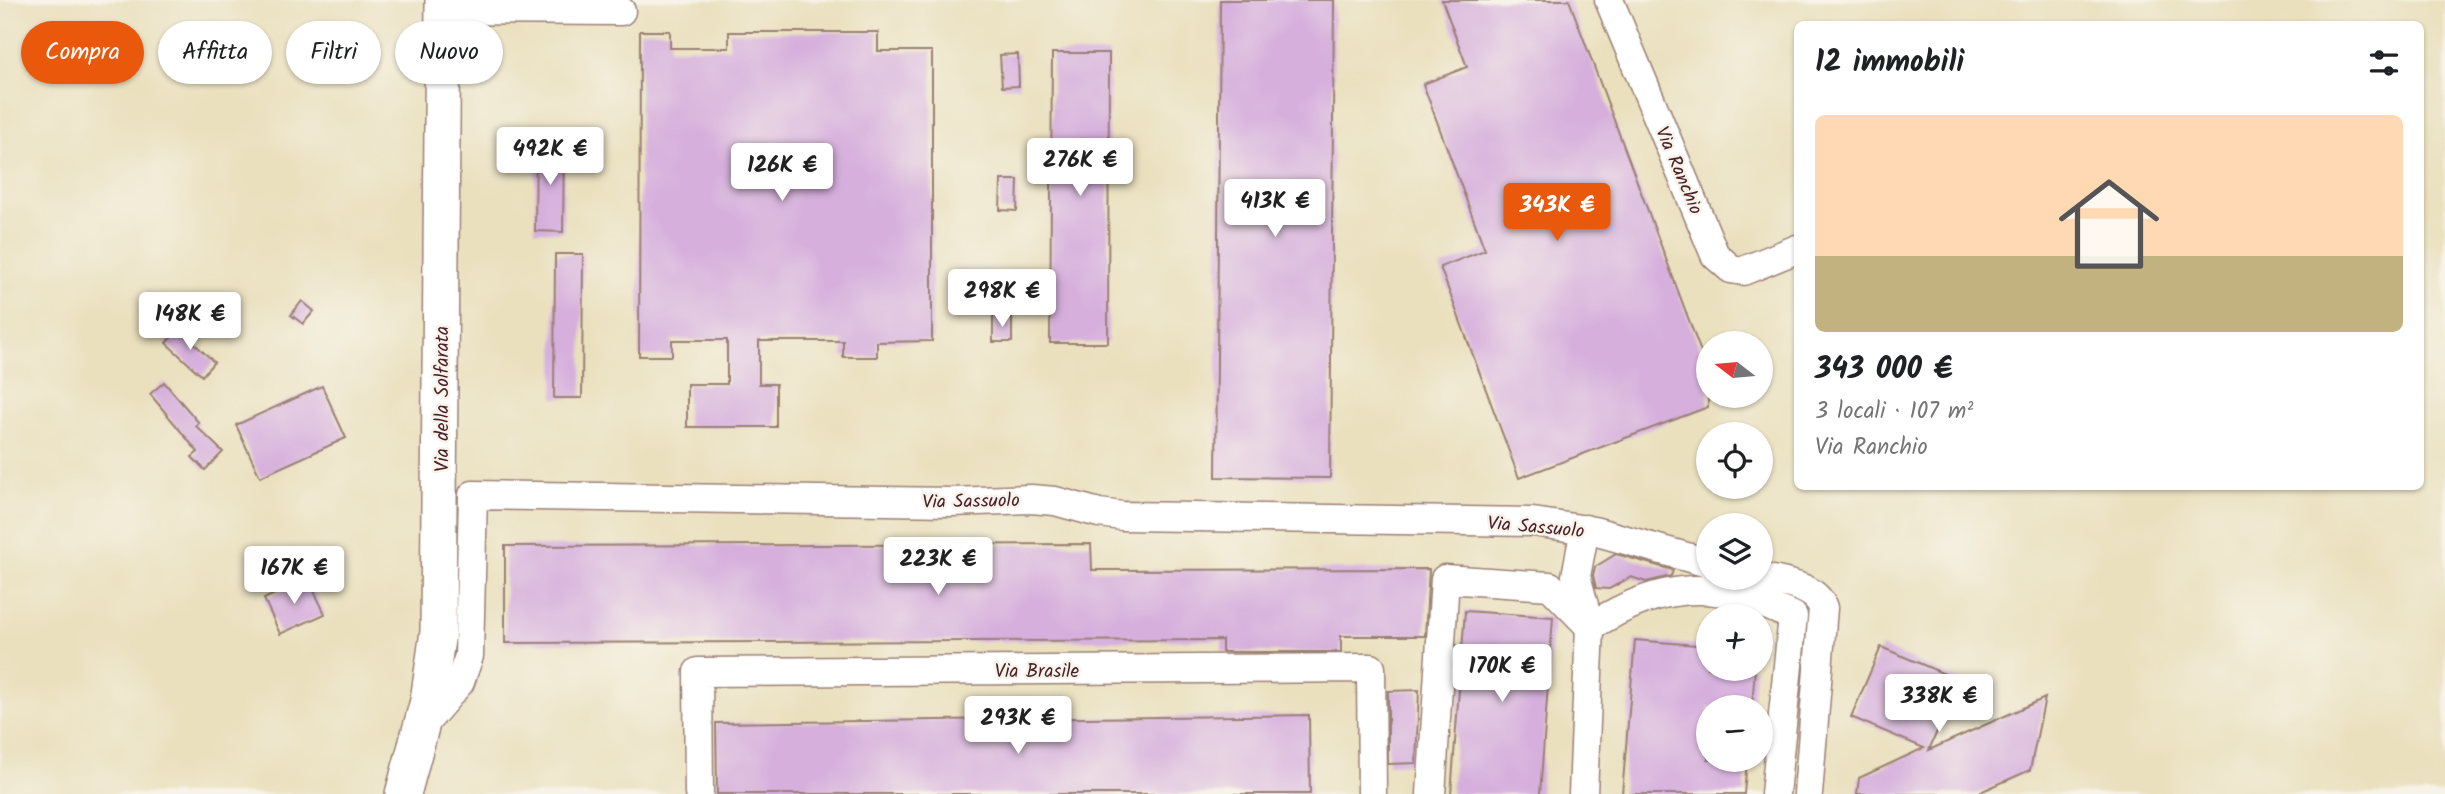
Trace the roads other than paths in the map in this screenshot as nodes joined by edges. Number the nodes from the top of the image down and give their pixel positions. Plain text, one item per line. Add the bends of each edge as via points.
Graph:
1 (1609, 0) edge
2 (443, 5) edge
3 (621, 11) dead end
4 (1794, 250) edge
5 (1585, 529) junction
6 (1696, 560) edge
7 (1773, 581) edge
8 (1590, 627) junction
9 (423, 725) junction
10 (402, 794) edge
11 (699, 794) edge
12 (1371, 794) edge
13 (1431, 794) edge
14 (1583, 794) edge
15 (1775, 794) edge
16 (1808, 794) edge

1 - 4 street, Via Ranchio via 1715,255 1731,269 1743,271
2 - 3 street
2 - 9 main road, Via della Solfarata via 438,632
5 - 6 street, Via Sassuolo
5 - 8 street via 1576,576
5 - 9 street, Via Sassuolo via 1533,522 1122,516 1031,499 951,502 473,495 469,656 460,682
7 - 16 street via 1811,592 1823,608
8 - 13 street via 1550,586 1445,579
8 - 14 street
8 - 15 street via 1620,609 1688,589 1740,596 1793,616
9 - 10 main road, Via della Solfarata
11 - 12 street, Via Brasile via 698,672 1371,668

